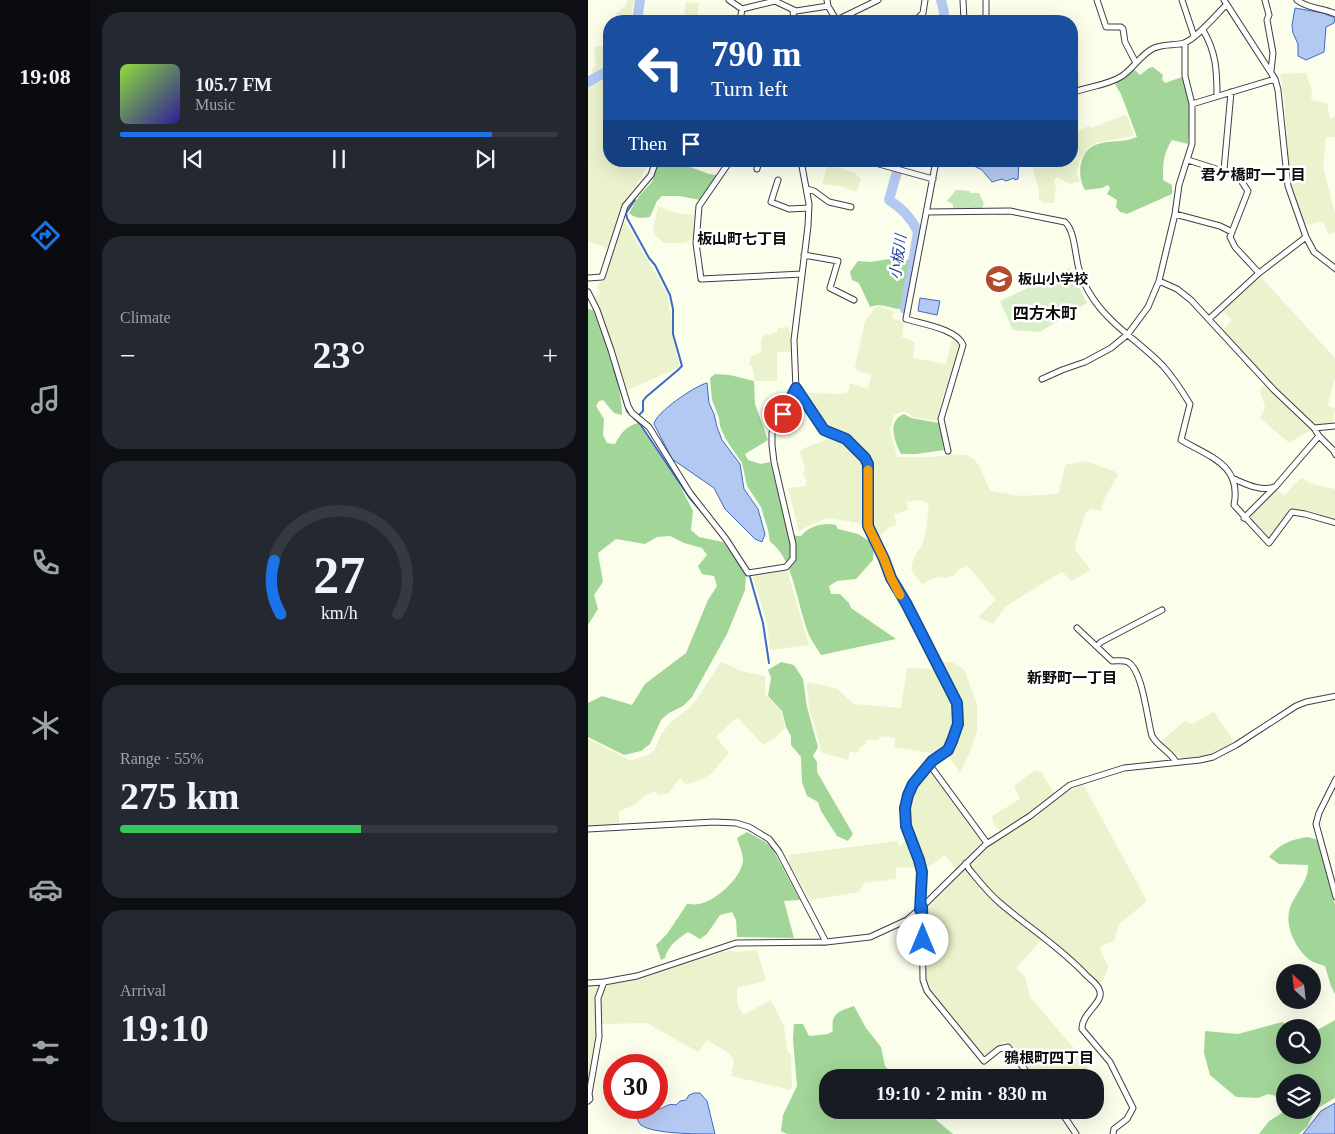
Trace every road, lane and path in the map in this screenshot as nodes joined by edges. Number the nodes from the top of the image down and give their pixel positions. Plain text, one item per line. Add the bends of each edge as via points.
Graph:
1 (729, 0) edge
2 (878, 0) edge
3 (925, 0) edge
4 (963, 0) edge
5 (986, 0) edge
6 (1097, 0) edge
7 (1182, 0) edge
8 (1265, 0) edge
9 (1297, 0) edge
10 (770, 1) edge
11 (1225, 2) edge
12 (828, 3) edge
13 (742, 9) junction
14 (793, 10) junction
15 (1336, 14) edge
16 (741, 15) edge
17 (793, 15) edge
18 (834, 15) edge
19 (849, 15) edge
20 (921, 15) edge
21 (964, 15) edge
22 (986, 15) edge
23 (1203, 30) junction
24 (1194, 36) junction
25 (1185, 43) junction
26 (1136, 63) junction
27 (1271, 71) junction
28 (1275, 79) junction
29 (1078, 90) edge
30 (1231, 92) junction
31 (1217, 96) junction
32 (1192, 104) junction
33 (1188, 160) junction
34 (654, 167) edge
35 (726, 167) edge
36 (758, 167) edge
37 (802, 167) edge
38 (888, 167) edge
39 (935, 167) edge
40 (757, 170) dead end
41 (1224, 170) junction
42 (933, 179) junction
43 (778, 180) dead end
44 (807, 189) junction
45 (851, 207) dead end
46 (809, 208) junction
47 (927, 212) junction
48 (1175, 214) junction
49 (1232, 232) junction
50 (1306, 237) junction
51 (804, 255) junction
52 (1336, 268) edge
53 (1259, 272) junction
54 (802, 274) junction
55 (588, 278) edge
56 (1159, 281) junction
57 (588, 292) edge
58 (854, 300) dead end
59 (1209, 319) junction
60 (1128, 334) junction
61 (1042, 379) dead end
62 (796, 388) junction
63 (1336, 426) edge
64 (1314, 428) junction
65 (1319, 436) junction
66 (948, 452) dead end
67 (1336, 455) edge
68 (1234, 479) junction
69 (1276, 486) junction
70 (1244, 518) junction
71 (1336, 523) edge
72 (1162, 610) dead end
73 (1077, 628) dead end
74 (1097, 646) junction
75 (1336, 696) edge
76 (1176, 762) junction
77 (929, 764) junction
78 (1336, 780) edge
79 (588, 829) edge
80 (987, 843) junction
81 (966, 863) junction
82 (1334, 885) edge
83 (1336, 897) edge
84 (921, 908) junction
85 (826, 942) junction
86 (604, 982) junction
87 (588, 983) edge
88 (1024, 1069) edge
89 (588, 1101) edge
90 (1066, 1119) edge
91 (1076, 1134) edge
92 (1113, 1134) edge

1 - 13 street
2 - 19 street
3 - 20 street
4 - 21 street
5 - 22 street
6 - 26 street via 1106,27 1124,29 1125,42
7 - 24 street
8 - 27 street via 1274,53
9 - 15 street
10 - 13 street
10 - 14 street
11 - 23 street
11 - 27 street
12 - 14 street
12 - 18 street
13 - 16 street
14 - 17 street
23 - 24 street
23 - 31 street via 1212,46
24 - 25 street
25 - 26 street via 1154,48
25 - 32 street via 1185,76
26 - 29 street via 1113,81
27 - 28 street
28 - 30 street
28 - 50 street via 1288,186
30 - 31 street
30 - 41 street
31 - 32 street
32 - 33 street via 1192,144
33 - 41 street
33 - 48 street via 1179,186
34 - 55 street via 625,206 602,277
35 - 54 street via 699,206 696,243 701,279
36 - 40 street
37 - 44 street
38 - 42 street
39 - 42 street
41 - 49 street via 1238,176 1248,190
42 - 47 street
43 - 46 street via 771,202 789,209
44 - 45 street via 829,202
44 - 46 street
46 - 51 street
47 - 60 street via 1010,212 1065,222 1071,232 1084,285 1100,309
47 - 66 street via 906,319 952,334 963,345 941,420
48 - 49 street
48 - 56 street
49 - 53 street via 1230,237 1235,247
50 - 52 street via 1314,252
50 - 53 street
51 - 54 street
51 - 58 street via 838,261 830,288
53 - 59 street
54 - 62 street via 794,340
56 - 59 street via 1184,294
56 - 60 street via 1148,307
57 - 62 street via 597,310 628,406 649,427 690,493 748,573 786,567 793,558 793,544 774,462 772,433
59 - 64 street
60 - 61 street via 1085,362
60 - 68 street via 1163,366 1190,404 1181,440 1226,467
62 - 77 street via 824,430 846,439 865,458 868,464 868,526 897,590 957,703 958,724 948,750
63 - 64 street
64 - 65 street
65 - 67 street
65 - 69 street
68 - 69 street via 1268,489
68 - 70 street via 1234,505
69 - 70 street
70 - 71 street via 1269,543 1292,512
72 - 74 street
73 - 74 street
74 - 76 street via 1112,661 1127,662 1134,669 1152,736
75 - 76 street via 1296,706 1221,754
76 - 80 street via 1124,768 1076,783
77 - 80 street
77 - 84 street via 913,784 905,808 906,826 922,872
78 - 82 street via 1316,824
79 - 85 street via 714,822 749,827 768,839 779,852
80 - 81 street
81 - 84 street
81 - 92 street via 995,898 1068,956 1098,988 1099,1000 1083,1020 1082,1029 1110,1062 1134,1108
82 - 83 street
84 - 85 street via 907,920 870,936
84 - 88 street via 923,980 927,991 984,1061 999,1048 1008,1047
85 - 86 street via 736,943 637,976
86 - 87 street
86 - 89 street via 598,998 599,1037
90 - 91 street

